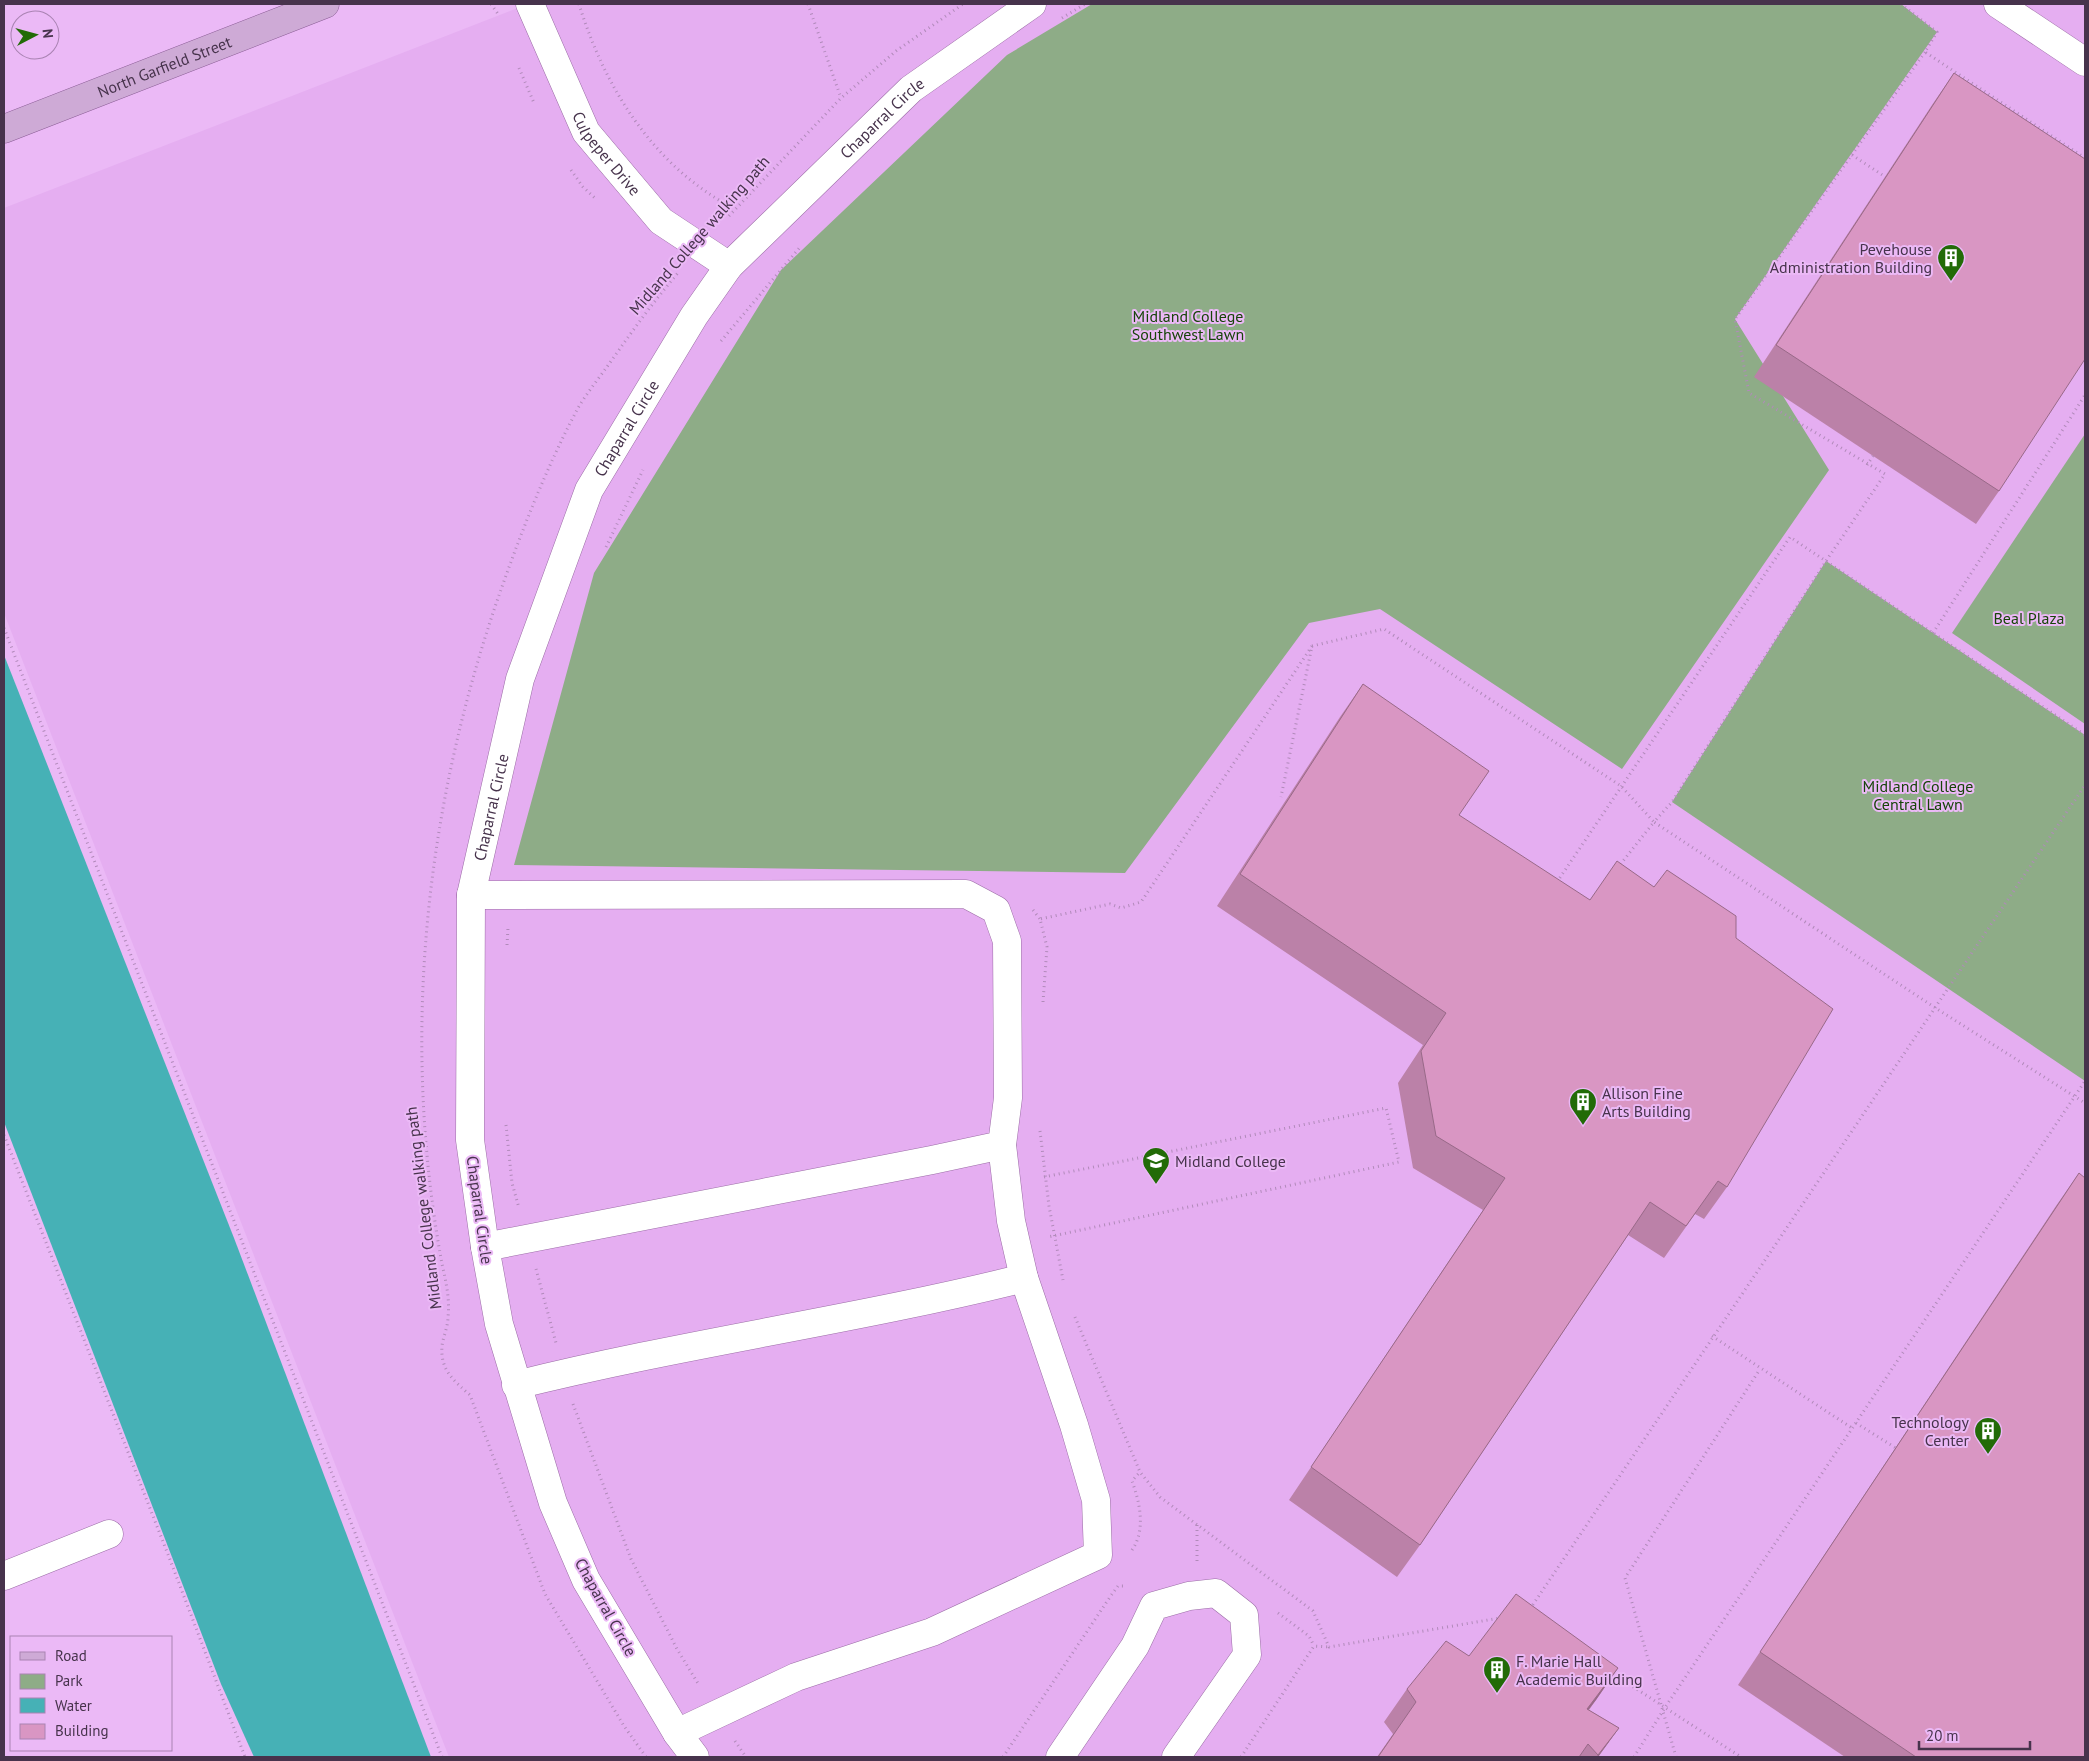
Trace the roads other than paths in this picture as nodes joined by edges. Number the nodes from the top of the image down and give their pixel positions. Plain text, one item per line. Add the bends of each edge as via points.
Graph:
1 (325, 4) edge
2 (530, 4) edge
3 (1032, 4) edge
4 (1998, 4) edge
5 (2085, 62) edge
6 (4, 129) edge
7 (729, 266) junction
8 (471, 895) junction
9 (1002, 1145) junction
10 (485, 1247) junction
11 (1024, 1278) junction
12 (516, 1385) junction
13 (109, 1534) dead end
14 (4, 1576) edge
15 (677, 1733) junction
16 (695, 1757) edge
17 (1060, 1757) edge
18 (1176, 1757) edge

1 - 6 main road, North Garfield Street
2 - 7 street, Culpeper Drive via 586,132 661,221
3 - 7 street, Chaparral Circle via 911,89
4 - 5 street
7 - 8 street, Chaparral Circle via 694,316 589,490 520,679
8 - 9 street via 966,894 996,910 1007,941 1008,1098
8 - 10 street, Chaparral Circle via 470,1140
9 - 10 street
9 - 11 street via 1010,1220
10 - 12 street, Chaparral Circle via 499,1324
11 - 12 street
11 - 15 street via 1096,1500 1098,1555 932,1632 796,1677
12 - 15 street, Chaparral Circle via 553,1503 586,1580
13 - 14 street
15 - 16 street, Chaparral Circle
17 - 18 street via 1135,1646 1154,1606 1189,1596 1216,1594 1244,1615 1247,1655

